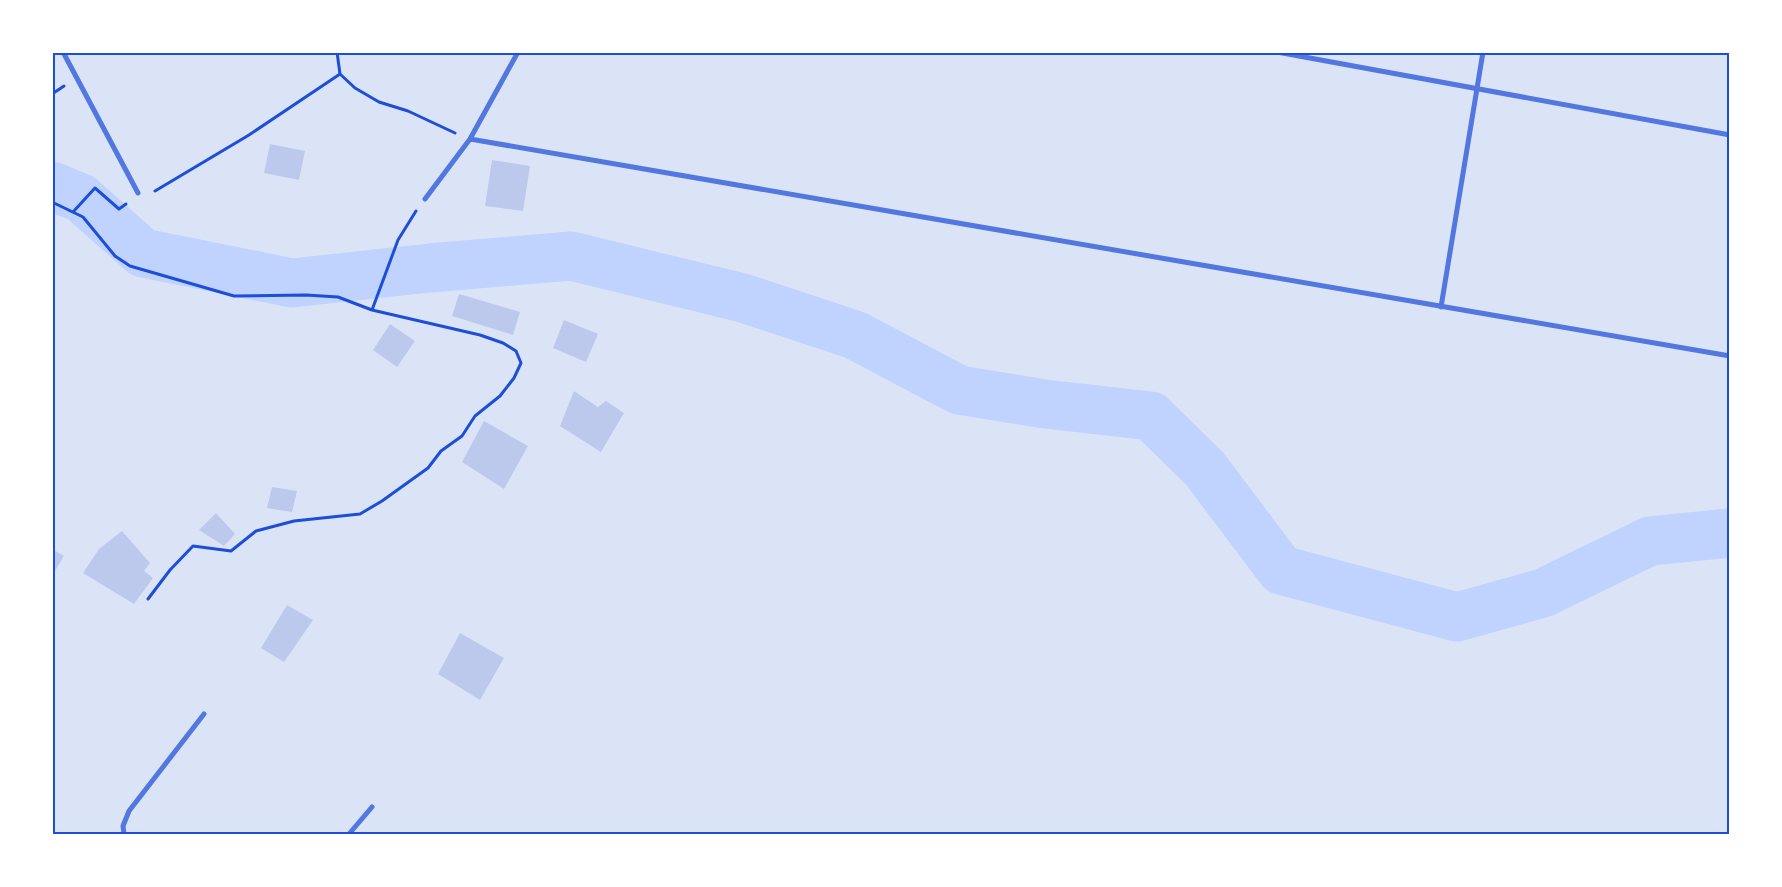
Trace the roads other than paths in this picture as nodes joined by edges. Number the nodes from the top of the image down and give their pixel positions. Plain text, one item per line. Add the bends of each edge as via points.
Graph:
1 (63, 52) edge
2 (518, 52) edge
3 (1277, 52) edge
4 (1484, 52) edge
5 (1478, 89) junction
6 (1730, 135) edge
7 (470, 139) junction
8 (138, 193) road end
9 (425, 198) road end
10 (1441, 307) junction
11 (1730, 356) edge
12 (204, 714) dead end
13 (372, 807) dead end
14 (124, 834) edge
15 (349, 834) edge

1 - 8 street
2 - 7 street
3 - 5 street
4 - 5 street
5 - 6 street
5 - 10 street
7 - 9 street
7 - 10 street
10 - 11 street
12 - 14 street via 129,811 123,826
13 - 15 street

